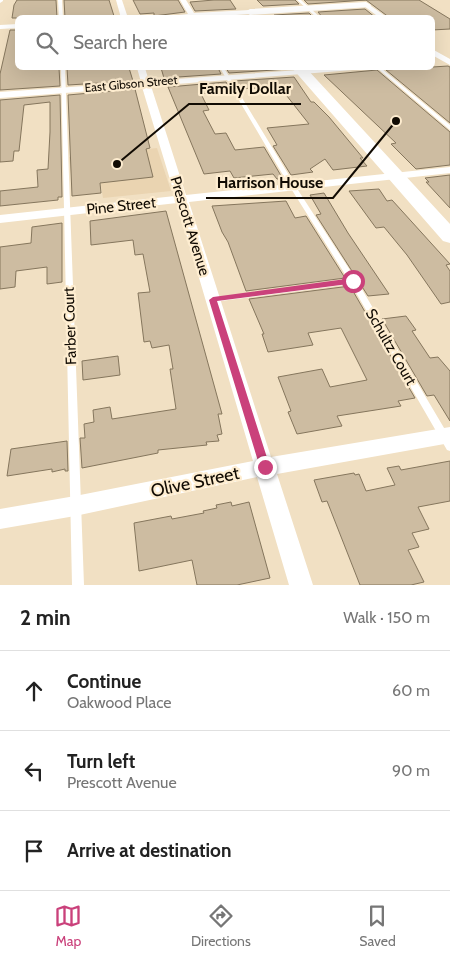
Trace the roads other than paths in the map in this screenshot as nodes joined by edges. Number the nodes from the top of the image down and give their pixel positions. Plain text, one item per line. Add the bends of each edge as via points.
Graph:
1 (60, 0) edge
2 (119, 0) edge
3 (183, 0) edge
4 (299, 0) edge
5 (354, 0) edge
6 (366, 5) junction
7 (309, 8) junction
8 (250, 12) edge
9 (61, 15) edge
10 (124, 15) edge
11 (190, 15) edge
12 (206, 15) edge
13 (317, 15) edge
14 (381, 15) edge
15 (15, 26) edge
16 (0, 27) edge
17 (435, 53) edge
18 (435, 61) edge
19 (449, 61) edge
20 (63, 70) edge
21 (141, 70) edge
22 (223, 70) edge
23 (292, 70) edge
24 (302, 70) edge
25 (381, 70) edge
26 (228, 77) junction
27 (145, 83) junction
28 (64, 90) junction
29 (0, 95) edge
30 (450, 128) edge
31 (450, 170) edge
32 (396, 176) junction
33 (293, 187) junction
34 (181, 199) junction
35 (67, 212) junction
36 (0, 219) edge
37 (450, 237) edge
38 (353, 281) junction
39 (213, 300) junction
40 (448, 440) edge
41 (265, 467) junction
42 (75, 506) junction
43 (0, 519) edge
44 (78, 585) edge
45 (301, 585) edge

1 - 9 lane
2 - 10 street
3 - 11 street
4 - 7 lane
5 - 6 main road
6 - 7 main road
6 - 14 street
7 - 8 main road
7 - 13 lane
8 - 12 street
15 - 16 street
17 - 19 street
18 - 19 street
20 - 28 lane, Farber Court
21 - 27 street, Prescott Avenue
22 - 26 lane, Schultz Court
23 - 26 street, East Gibson Street
24 - 32 main road
25 - 30 lane
26 - 27 street, East Gibson Street
26 - 33 lane, Schultz Court
27 - 28 street, East Gibson Street
27 - 34 street, Prescott Avenue
28 - 29 street, East Gibson Street
28 - 35 lane, Farber Court
31 - 32 street, Pine Street
32 - 33 street, Pine Street
32 - 37 main road
33 - 34 street, Pine Street
33 - 38 lane, Schultz Court
34 - 35 street, Pine Street
34 - 39 street, Prescott Avenue
35 - 36 street, Pine Street
35 - 42 lane, Farber Court
38 - 39 lane
38 - 40 lane, Schultz Court
39 - 41 street, Prescott Avenue
40 - 41 street, Olive Street
41 - 42 street, Olive Street
41 - 45 street, Prescott Avenue
42 - 43 street, Olive Street
42 - 44 lane, Farber Court

